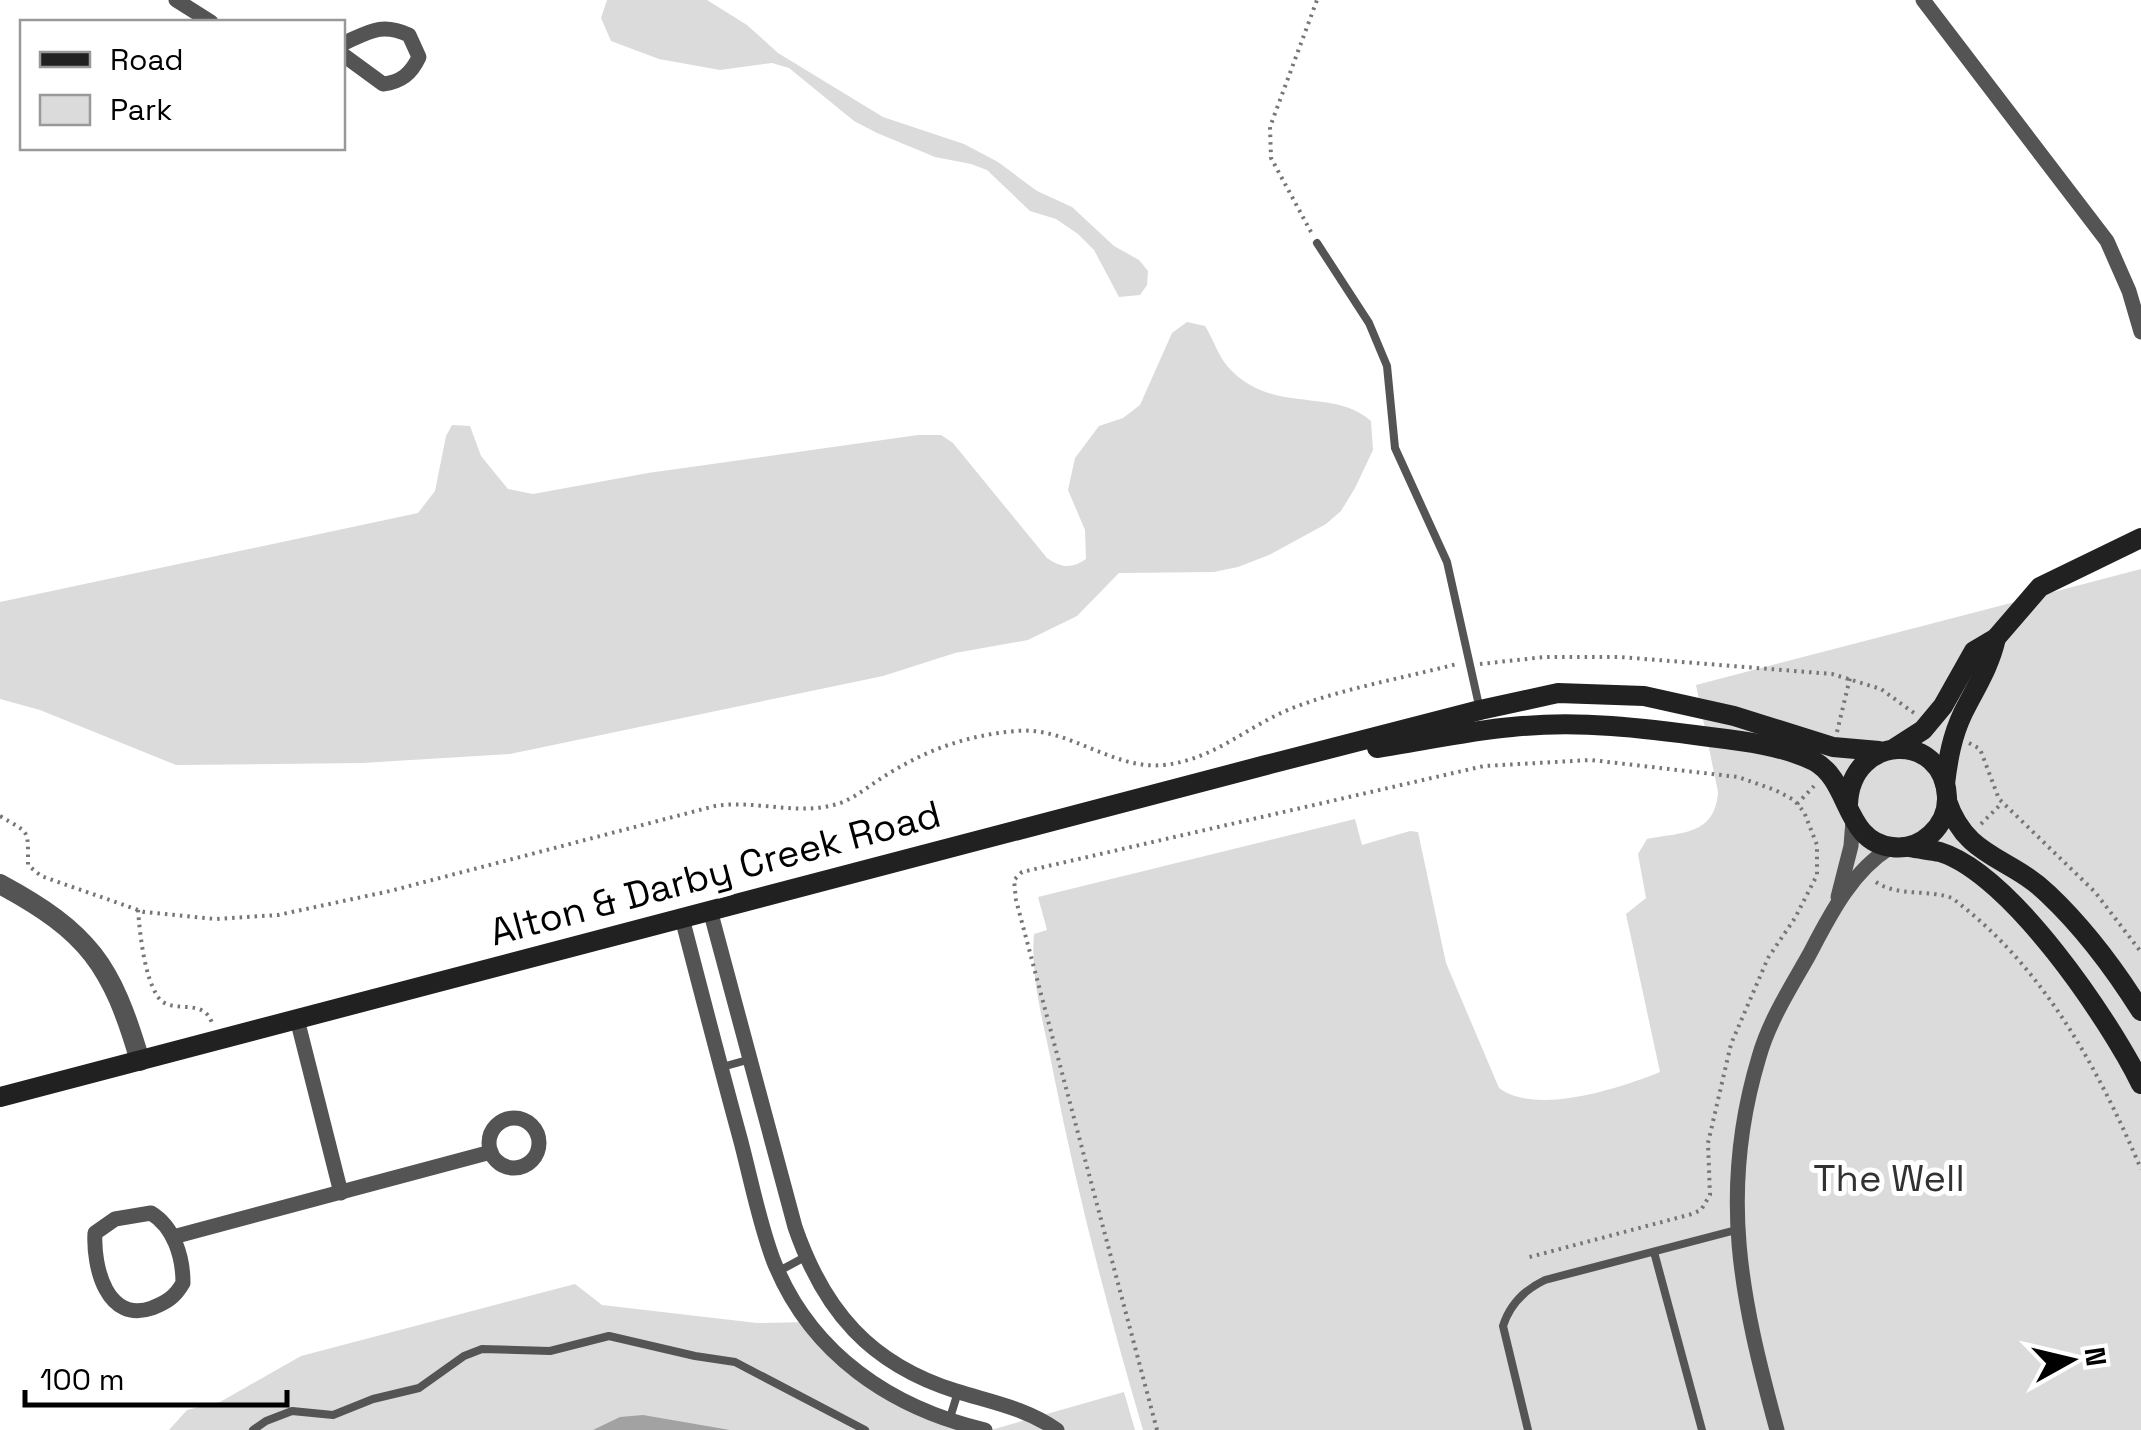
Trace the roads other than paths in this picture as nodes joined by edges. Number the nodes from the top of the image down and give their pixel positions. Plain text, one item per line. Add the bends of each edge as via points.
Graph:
1 (176, 0) edge
2 (1923, 0) edge
3 (208, 20) edge
4 (345, 43) edge
5 (345, 56) edge
6 (1317, 243) road end
7 (2141, 332) edge
8 (2141, 538) edge
9 (1996, 638) junction
10 (1480, 710) junction
11 (1888, 750) junction
12 (1266, 765) junction
13 (1946, 793) junction
14 (1850, 812) junction
15 (1899, 847) junction
16 (0, 884) edge
17 (1836, 905) junction
18 (710, 910) junction
19 (682, 918) junction
20 (2141, 1011) edge
21 (298, 1019) junction
22 (751, 1059) junction
23 (140, 1061) junction
24 (721, 1067) junction
25 (2141, 1084) edge
26 (0, 1097) edge
27 (491, 1152) dead end
28 (341, 1192) junction
29 (1736, 1230) junction
30 (173, 1237) junction
31 (1654, 1252) junction
32 (806, 1257) junction
33 (778, 1272) junction
34 (958, 1392) junction
35 (949, 1422) junction
36 (254, 1430) edge
37 (864, 1430) edge
38 (985, 1430) edge
39 (1057, 1430) edge
40 (1528, 1430) edge
41 (1702, 1430) edge
42 (1777, 1430) edge

1 - 3 street
2 - 7 street via 2106,240
4 - 5 street via 393,28 409,35 418,58 412,71 383,84
6 - 10 lane via 1370,323 1387,366 1395,448 1447,562
8 - 9 main road via 2040,587
9 - 11 main road via 1974,651 1923,730
9 - 13 main road via 1950,746
10 - 11 main road, Alton & Darby Creek Road via 1558,693 1608,692 1734,716 1834,747
10 - 12 main road, Alton & Darby Creek Road
11 - 13 main road via 1926,758
11 - 14 main road via 1855,773
12 - 14 main road, Alton & Darby Creek Road via 1512,726 1594,723 1795,754 1829,773
12 - 18 main road, Alton & Darby Creek Road
13 - 15 main road via 1935,831
13 - 20 main road via 1955,825 2043,889 2081,926
14 - 15 main road via 1862,833
14 - 17 street via 1852,846
15 - 17 street via 1863,870
15 - 25 main road via 1941,852 2010,902 2078,982
16 - 23 street via 91,948 118,995
17 - 29 street via 1759,1054 1742,1130
18 - 19 main road, Alton & Darby Creek Road
18 - 22 street
19 - 21 main road, Alton & Darby Creek Road
19 - 24 street
21 - 23 main road, Alton & Darby Creek Road
21 - 28 street
22 - 24 lane
22 - 32 street
23 - 26 main road
24 - 33 street
27 - 28 street
28 - 30 street
29 - 31 lane
29 - 42 street via 1749,1322
30 - 30 street via 183,1272 176,1296 142,1312 118,1307 99,1270 95,1233 115,1219 150,1213
31 - 40 lane via 1544,1280 1508,1312 1505,1340
31 - 41 lane
32 - 33 lane
32 - 34 street via 833,1309 869,1345 911,1374
33 - 35 street via 801,1312 848,1366 890,1396
34 - 35 lane
34 - 39 street via 1020,1409
35 - 38 street
36 - 37 lane via 292,1411 333,1416 419,1388 482,1349 550,1352 609,1336 735,1362

